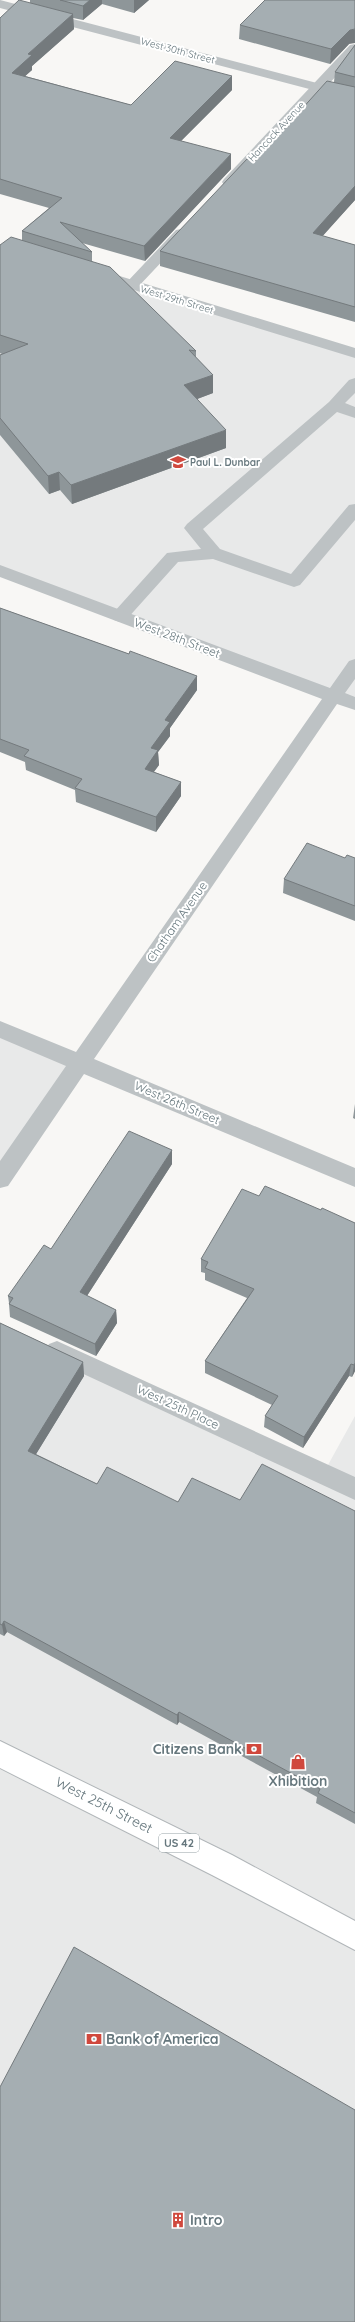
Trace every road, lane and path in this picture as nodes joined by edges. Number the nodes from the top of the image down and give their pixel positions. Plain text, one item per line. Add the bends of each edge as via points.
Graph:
1 (0, 4) edge
2 (355, 48) edge
3 (317, 87) junction
4 (355, 97) edge
5 (217, 194) edge
6 (190, 223) edge
7 (88, 272) edge
8 (132, 285) junction
9 (355, 353) edge
10 (355, 383) edge
11 (336, 405) junction
12 (355, 413) edge
13 (355, 509) edge
14 (214, 553) junction
15 (0, 571) edge
16 (120, 616) junction
17 (355, 665) edge
18 (333, 696) junction
19 (355, 704) edge
20 (0, 1029) edge
21 (80, 1062) junction
22 (355, 1178) edge
23 (0, 1179) edge
24 (36, 1341) edge
25 (355, 1490) edge
26 (0, 1754) edge
27 (355, 1936) edge

1 - 3 street, West 30th Street
2 - 3 street, Hancock Avenue
3 - 4 street, West 30th Street
3 - 5 street, Hancock Avenue
6 - 8 street
7 - 8 street, West 29th Street
8 - 9 street, West 29th Street
10 - 11 street
11 - 12 street
11 - 14 street via 193,528
13 - 14 street via 294,581
14 - 16 street via 173,557
15 - 16 street, West 28th Street
16 - 18 street, West 28th Street
17 - 18 street, Chatham Avenue
18 - 19 street, West 28th Street
18 - 21 street, Chatham Avenue
20 - 21 street, West 26th Street
21 - 22 street, West 26th Street
21 - 23 street, Chatham Avenue
24 - 25 street, West 25th Place
26 - 27 main road, West 25th Street / US 42 via 222,1865

